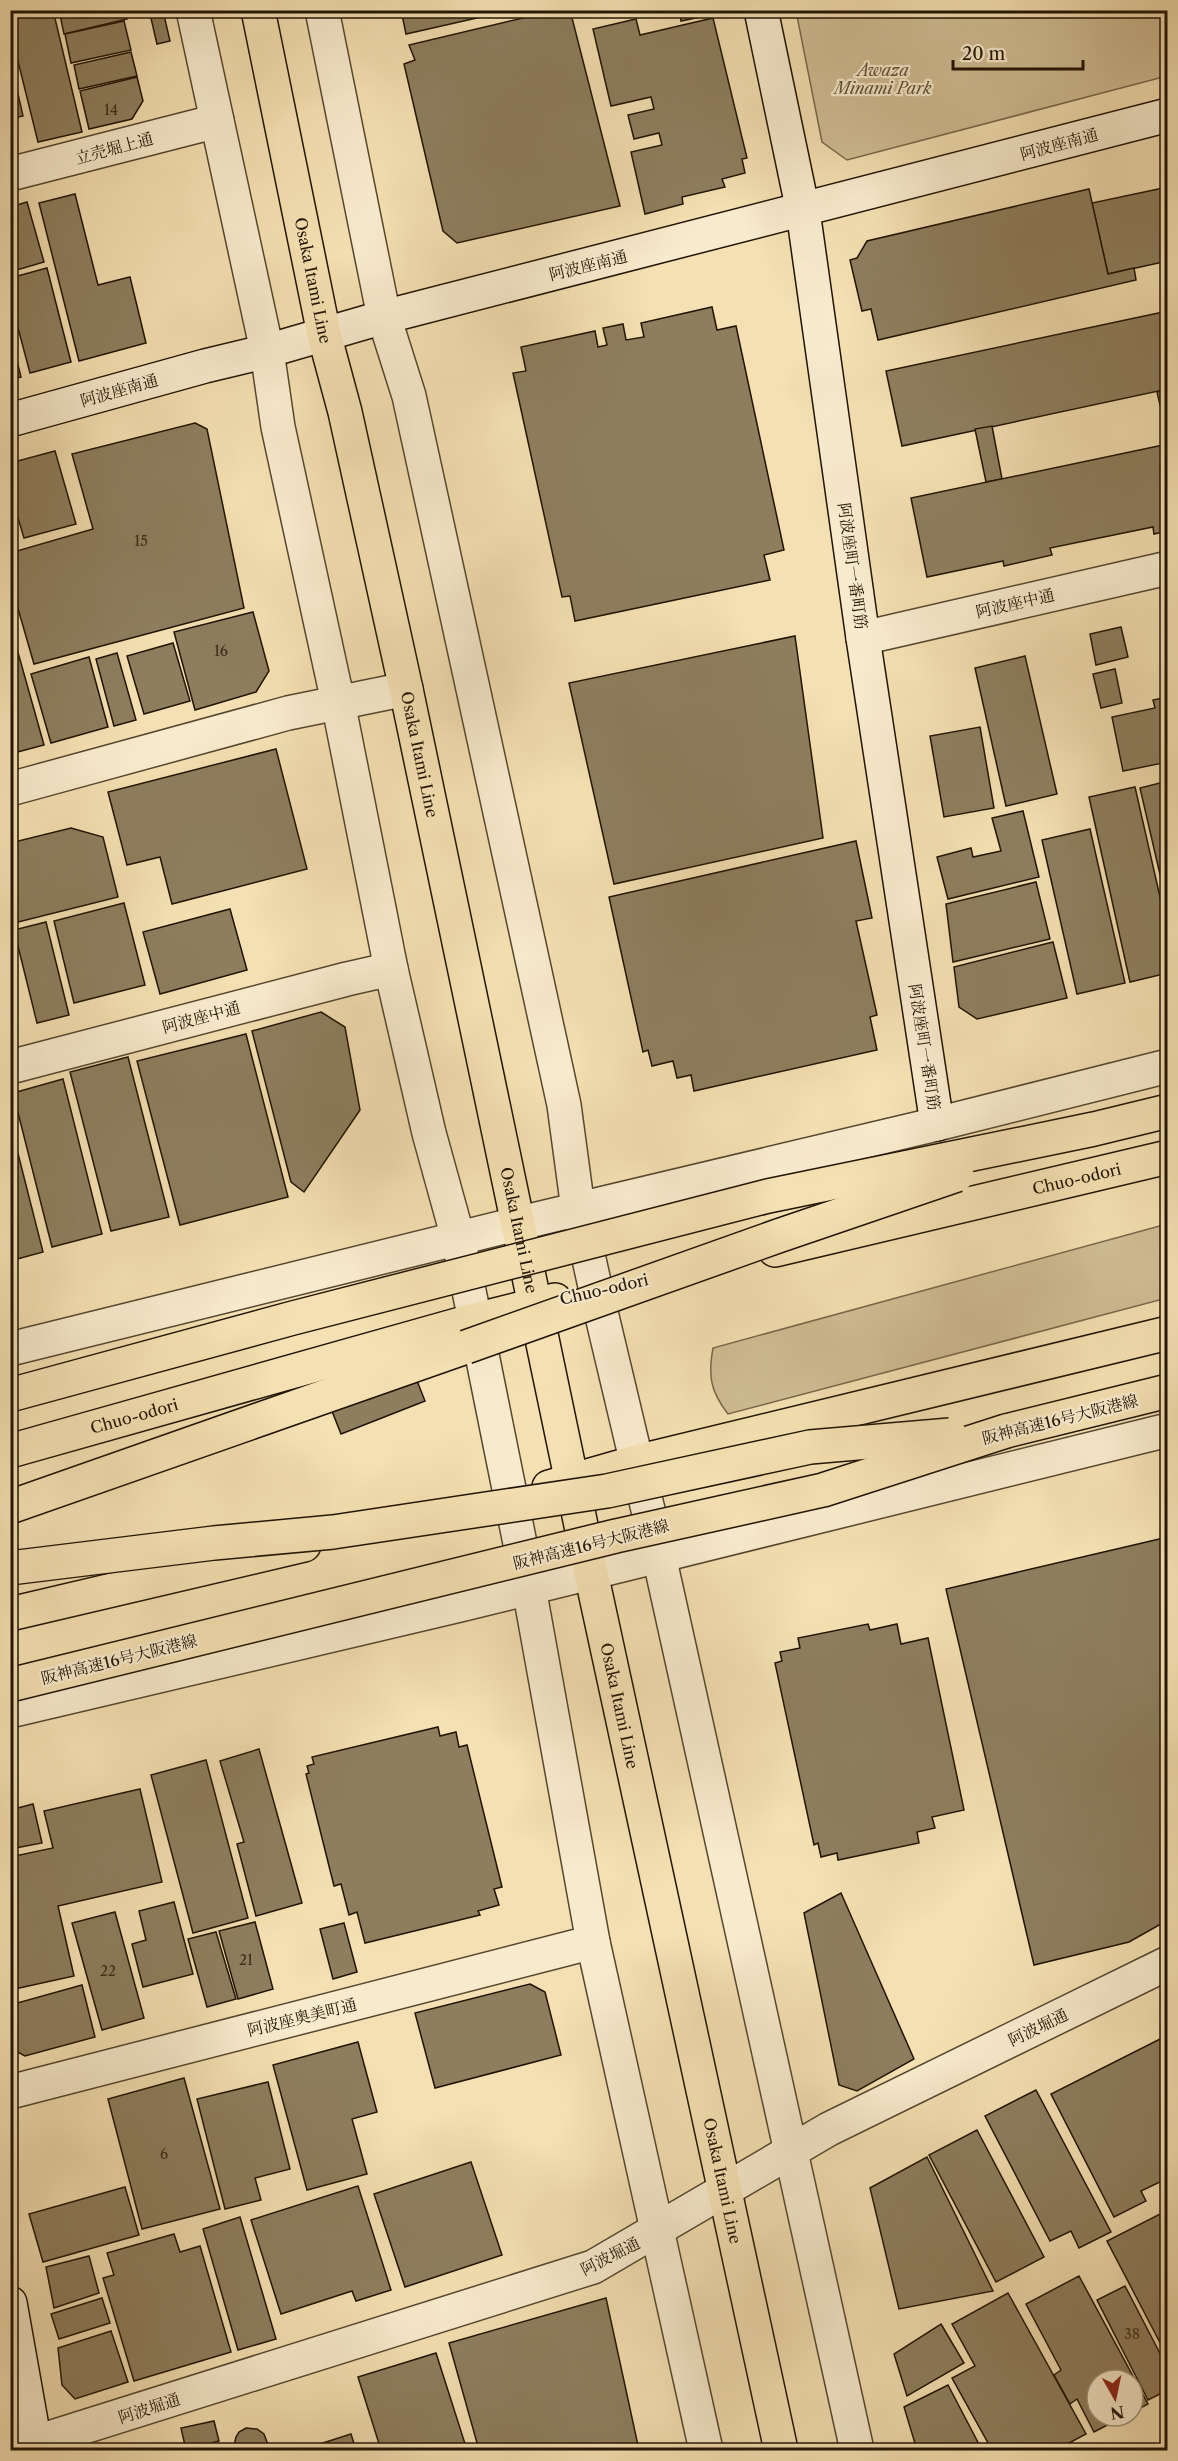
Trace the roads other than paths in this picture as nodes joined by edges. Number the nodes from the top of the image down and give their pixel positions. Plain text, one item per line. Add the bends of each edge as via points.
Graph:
1 (193, 10) edge
2 (258, 10) edge
3 (322, 10) edge
4 (760, 10) edge
5 (1167, 115) edge
6 (217, 120) junction
7 (10, 174) edge
8 (803, 211) junction
9 (384, 317) junction
10 (324, 333) junction
11 (267, 351) junction
12 (10, 420) edge
13 (1167, 568) edge
14 (863, 638) junction
15 (406, 689) junction
16 (338, 702) junction
17 (10, 789) edge
18 (391, 969) junction
19 (1167, 1066) edge
20 (10, 1067) edge
21 (1167, 1111) edge
22 (937, 1124) junction
23 (1094, 1129) junction
24 (1167, 1157) edge
25 (578, 1209) junction
26 (516, 1224) junction
27 (458, 1238) junction
28 (596, 1290) junction
29 (535, 1305) junction
30 (475, 1320) junction
31 (1167, 1333) edge
32 (10, 1349) edge
33 (1167, 1391) edge
34 (10, 1395) edge
35 (1167, 1430) edge
36 (1006, 1431) junction
37 (10, 1451) edge
38 (636, 1462) junction
39 (571, 1482) junction
40 (509, 1497) junction
41 (10, 1507) edge
42 (659, 1556) junction
43 (10, 1568) edge
44 (591, 1573) junction
45 (529, 1588) junction
46 (10, 1614) edge
47 (10, 1685) edge
48 (10, 1711) edge
49 (593, 1942) junction
50 (1167, 1963) edge
51 (10, 2092) edge
52 (791, 2150) junction
53 (724, 2190) junction
54 (658, 2231) junction
55 (10, 2303) edge
56 (23, 2447) edge
57 (706, 2451) edge
58 (781, 2451) edge
59 (857, 2451) edge

1 - 6 street
2 - 10 main road, Osaka Itami Line
3 - 9 street
4 - 8 street, 阿波座町一番町筋
5 - 8 street, 阿波座南通
6 - 7 street, 立売堀上通
6 - 11 street
8 - 9 street, 阿波座南通
8 - 14 street, 阿波座町一番町筋
9 - 10 street, 阿波座南通
9 - 25 street via 409,396 564,1105
10 - 11 street, 阿波座南通
10 - 15 main road, Osaka Itami Line
11 - 12 street, 阿波座南通
11 - 16 street via 278,428
13 - 14 street, 阿波座中通
14 - 22 street, 阿波座町一番町筋
15 - 16 street
15 - 26 main road, Osaka Itami Line
16 - 17 street
16 - 18 street
18 - 20 street, 阿波座中通
18 - 27 street
19 - 22 street
21 - 23 main road, bridge
22 - 25 street
23 - 34 main road, bridge via 768,1196
23 - 41 main road, bridge via 778,1236
24 - 28 main road, Chuo-odori
25 - 26 street
25 - 28 street
26 - 27 street
26 - 29 main road, Osaka Itami Line
27 - 30 street
27 - 32 street
28 - 29 main road, Chuo-odori
28 - 38 street
29 - 30 main road, Chuo-odori
29 - 39 main road, Osaka Itami Line
30 - 37 main road, Chuo-odori
30 - 40 street
31 - 38 main road
33 - 36 main road, 阪神高速16号大阪港線
35 - 42 street
36 - 43 main road, bridge via 810,1447 607,1491 484,1510 333,1532
36 - 47 main road, 阪神高速16号大阪港線, bridge via 823,1490 616,1536
38 - 39 main road
38 - 42 street
39 - 40 main road
39 - 44 main road, Osaka Itami Line
40 - 45 street
40 - 46 main road
42 - 44 street
42 - 52 street
44 - 45 street
44 - 53 main road, Osaka Itami Line
45 - 48 street
45 - 49 street
49 - 51 street, 阿波座奥美町通
49 - 54 street
50 - 52 street, 阿波堀通
52 - 53 street, 阿波堀通
52 - 59 street
53 - 54 street, 阿波堀通
53 - 58 main road, Osaka Itami Line
54 - 56 street, 阿波堀通 via 593,2267
54 - 57 street
55 - 56 street

